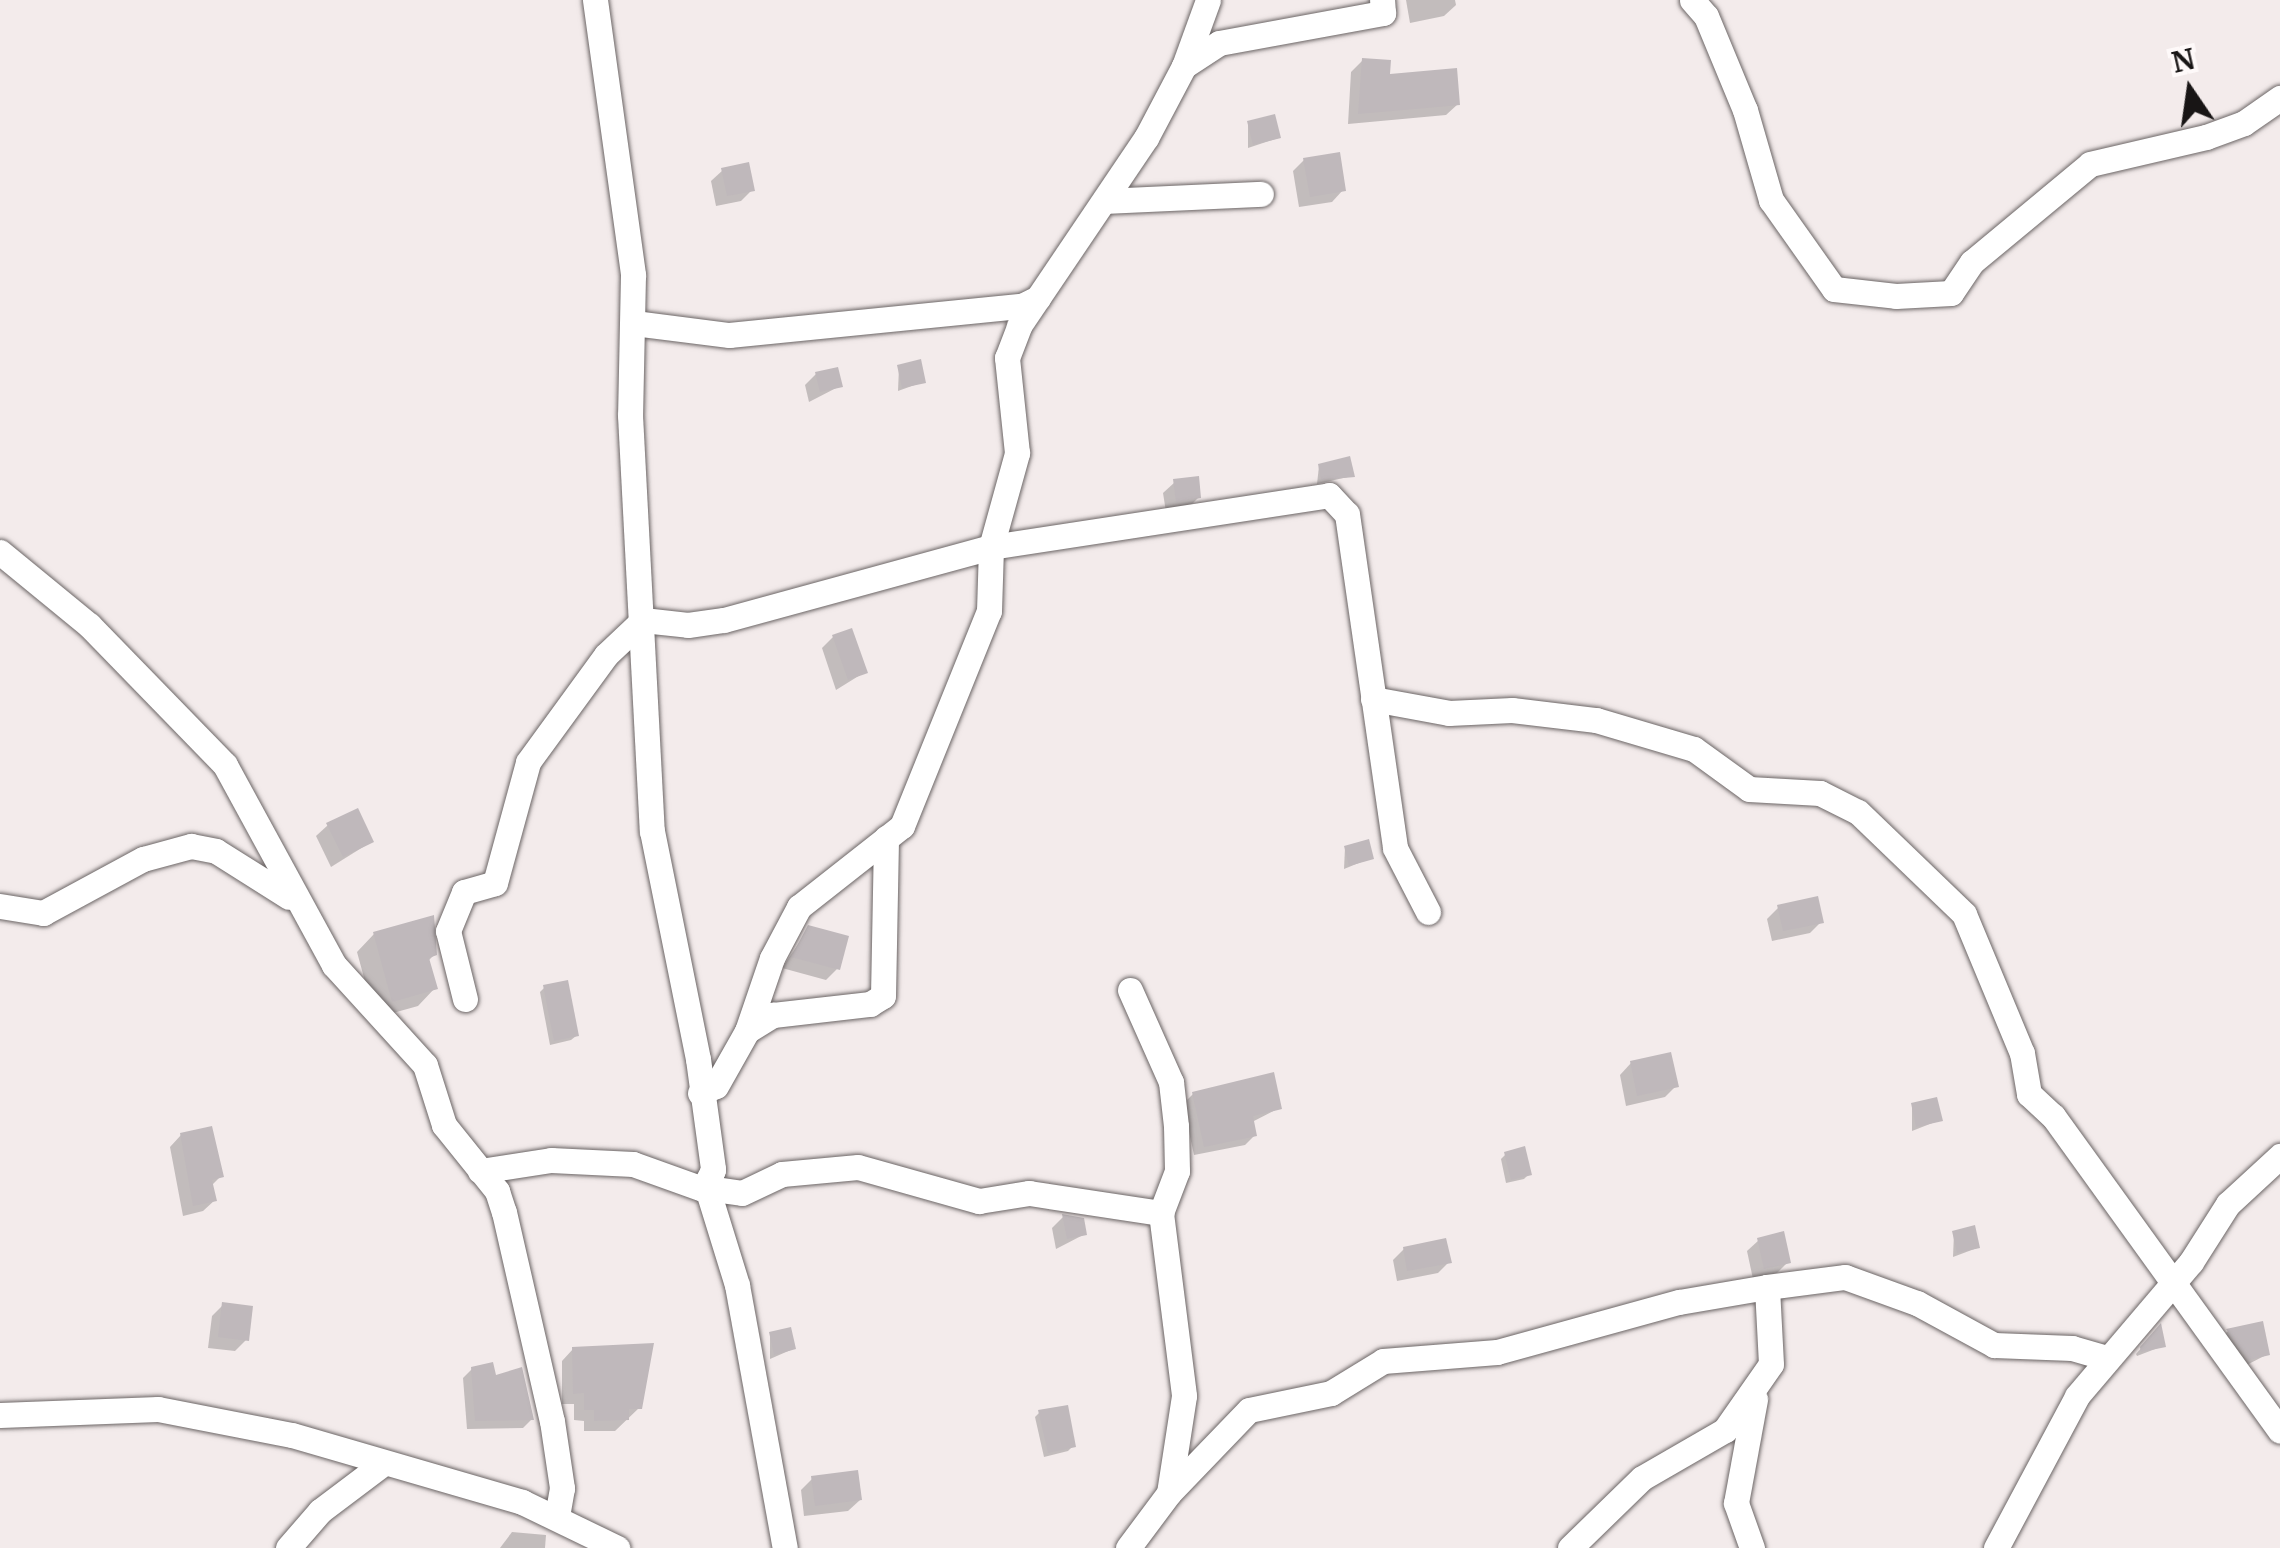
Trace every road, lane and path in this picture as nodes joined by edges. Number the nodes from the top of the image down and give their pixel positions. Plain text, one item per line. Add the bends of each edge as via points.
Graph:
1 (595, 0) edge
2 (1208, 0) edge
3 (1382, 0) edge
4 (1692, 0) edge
5 (1184, 66) junction
6 (2280, 98) edge
7 (1261, 194) dead end
8 (1105, 201) junction
9 (1038, 298) junction
10 (634, 323) junction
11 (992, 547) junction
12 (0, 552) edge
13 (642, 620) junction
14 (1373, 698) junction
15 (886, 838) junction
16 (300, 905) junction
17 (0, 906) edge
18 (1428, 912) dead end
19 (1130, 990) dead end
20 (465, 999) dead end
21 (746, 1031) junction
22 (700, 1093) junction
23 (2280, 1156) edge
24 (480, 1171) junction
25 (710, 1179) junction
26 (1161, 1214) junction
27 (2174, 1282) junction
28 (1767, 1287) junction
29 (2108, 1358) junction
30 (1760, 1380) junction
31 (0, 1415) edge
32 (2280, 1431) edge
33 (381, 1465) junction
34 (1169, 1493) junction
35 (557, 1515) junction
36 (596, 1542) edge
37 (288, 1548) edge
38 (617, 1548) edge
39 (785, 1548) edge
40 (1128, 1548) edge
41 (1570, 1548) edge
42 (1752, 1548) edge
43 (1996, 1548) edge

1 - 10 street
2 - 5 street
3 - 5 street via 1383,13 1218,43
4 - 6 street via 1706,16 1745,110 1772,200 1834,289 1951,293 1972,262 2090,164 2206,137 2244,123
5 - 8 street
7 - 8 street
8 - 9 street
9 - 10 street via 1022,306 730,335
9 - 11 street via 1007,358 1017,453
10 - 13 street via 630,415
11 - 13 street via 724,620
11 - 14 street via 1329,494 1347,514
11 - 15 street via 988,612 902,826
12 - 16 street via 130,664 225,766
13 - 20 street via 606,656 528,762 494,883 464,892 448,931
13 - 22 street via 652,831
14 - 18 street via 1395,848
14 - 27 street via 1449,712 1547,712 1596,720 1694,749 1749,788 1820,793 1845,802 1916,861 1964,914 2022,1053 2029,1094 2054,1116
15 - 21 street via 799,908 772,958
15 - 21 street via 883,996 870,1004 774,1015
16 - 17 street via 228,857 191,846 143,859 43,913
16 - 24 street via 361,1000 392,1024 425,1066 444,1125
19 - 26 street via 1171,1082 1177,1171
21 - 22 street via 716,1086
22 - 25 street
23 - 27 street via 2228,1204
24 - 25 street via 551,1160 602,1161 633,1164 703,1189
24 - 35 street via 504,1212 522,1286 552,1421 562,1488
25 - 26 street via 742,1194 782,1174 858,1167 979,1201 1030,1193
25 - 39 street via 737,1285
26 - 34 street via 1184,1396
27 - 29 street
27 - 32 street
28 - 29 street via 1846,1277 1917,1303 1994,1345 2072,1348
28 - 30 street via 1774,1349
28 - 34 street via 1679,1302 1497,1352 1383,1361 1331,1393 1249,1410
29 - 43 street via 2059,1425 2032,1490
30 - 41 street via 1725,1430 1642,1478
30 - 42 street via 1736,1503
31 - 33 street via 158,1410 292,1435
33 - 35 street
33 - 37 street via 320,1511
34 - 40 street
35 - 36 street
36 - 38 street

